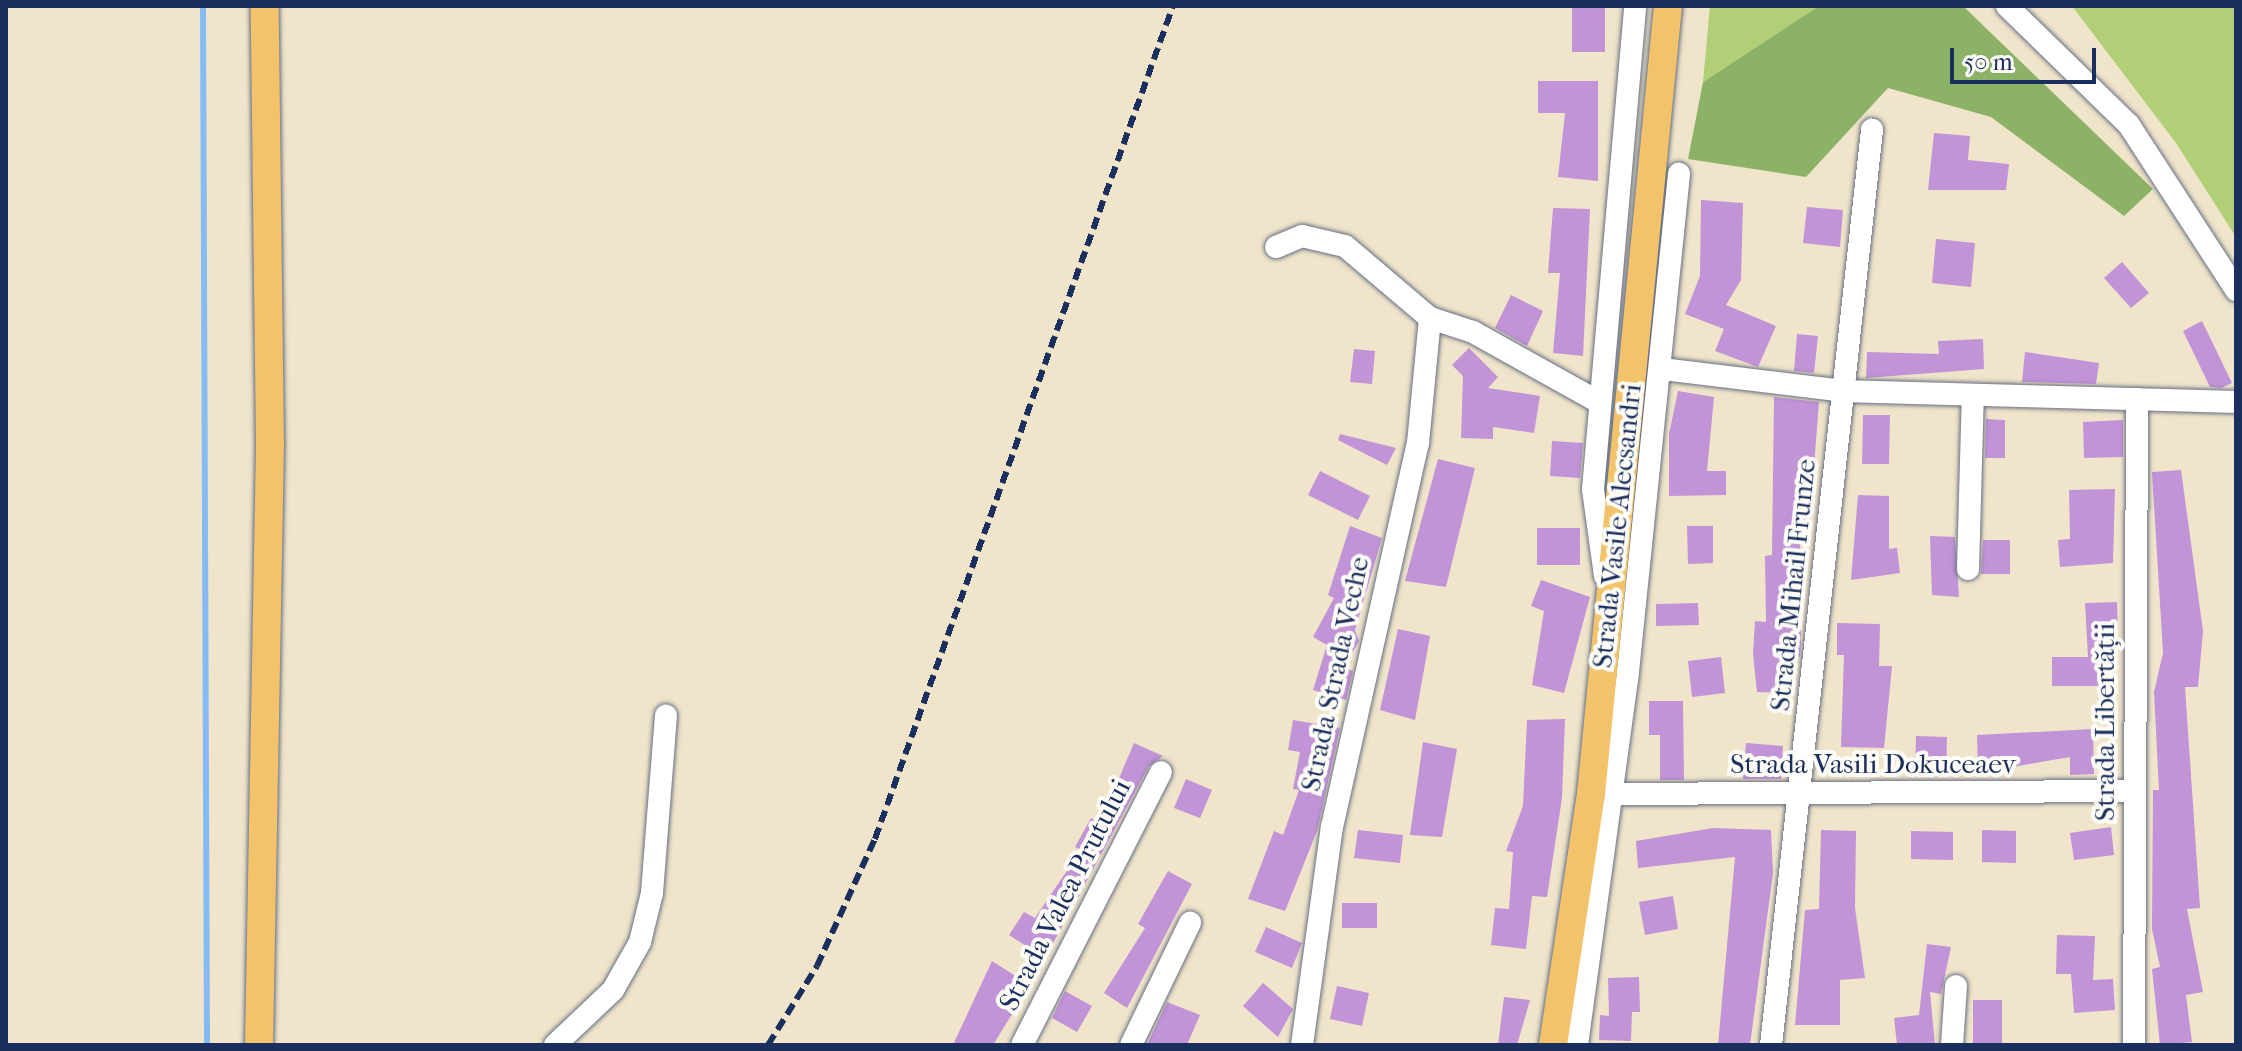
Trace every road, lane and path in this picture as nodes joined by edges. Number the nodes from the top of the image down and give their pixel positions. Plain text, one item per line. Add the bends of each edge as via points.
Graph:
1 (265, 6) edge
2 (1635, 6) edge
3 (1668, 6) edge
4 (2007, 6) edge
5 (1872, 130) dead end
6 (1679, 174) dead end
7 (1276, 247) dead end
8 (2236, 290) edge
9 (1430, 318) junction
10 (1662, 369) junction
11 (1843, 391) junction
12 (1973, 395) junction
13 (2137, 399) junction
14 (1599, 402) junction
15 (2236, 402) edge
16 (1968, 569) dead end
17 (1609, 609) junction
18 (666, 716) dead end
19 (1161, 772) dead end
20 (2135, 791) junction
21 (1612, 794) junction
22 (1801, 797) junction
23 (1190, 923) dead end
24 (1956, 986) dead end
25 (259, 1045) edge
26 (555, 1045) edge
27 (1022, 1045) edge
28 (1131, 1045) edge
29 (1302, 1045) edge
30 (1553, 1045) edge
31 (1577, 1045) edge
32 (1771, 1045) edge
33 (1952, 1045) edge
34 (2134, 1045) edge

1 - 25 main road via 270,446
2 - 14 street
3 - 17 main road, Strada Vasile Alecsandri
4 - 8 street via 2129,125
5 - 11 street, Strada Mihail Frunze
6 - 10 street
7 - 9 street via 1302,236 1345,246
9 - 14 street via 1473,332
9 - 29 street, Strada Strada Veche via 1418,443 1338,798
10 - 11 street
10 - 21 street
11 - 12 street
11 - 22 street, Strada Mihail Frunze
12 - 13 street
12 - 16 street
13 - 15 street
13 - 20 street, Strada Libertății
14 - 17 street via 1593,489
17 - 30 main road, Strada Vasile Alecsandri via 1591,794
18 - 26 street via 652,893 640,942 613,990
19 - 27 street, Strada Valea Prutului
20 - 22 street, Strada Vasili Dokuceaev
20 - 34 street, Strada Libertății
21 - 22 street, Strada Vasili Dokuceaev
21 - 31 street
22 - 32 street, Strada Mihail Frunze
23 - 28 street
24 - 33 street

